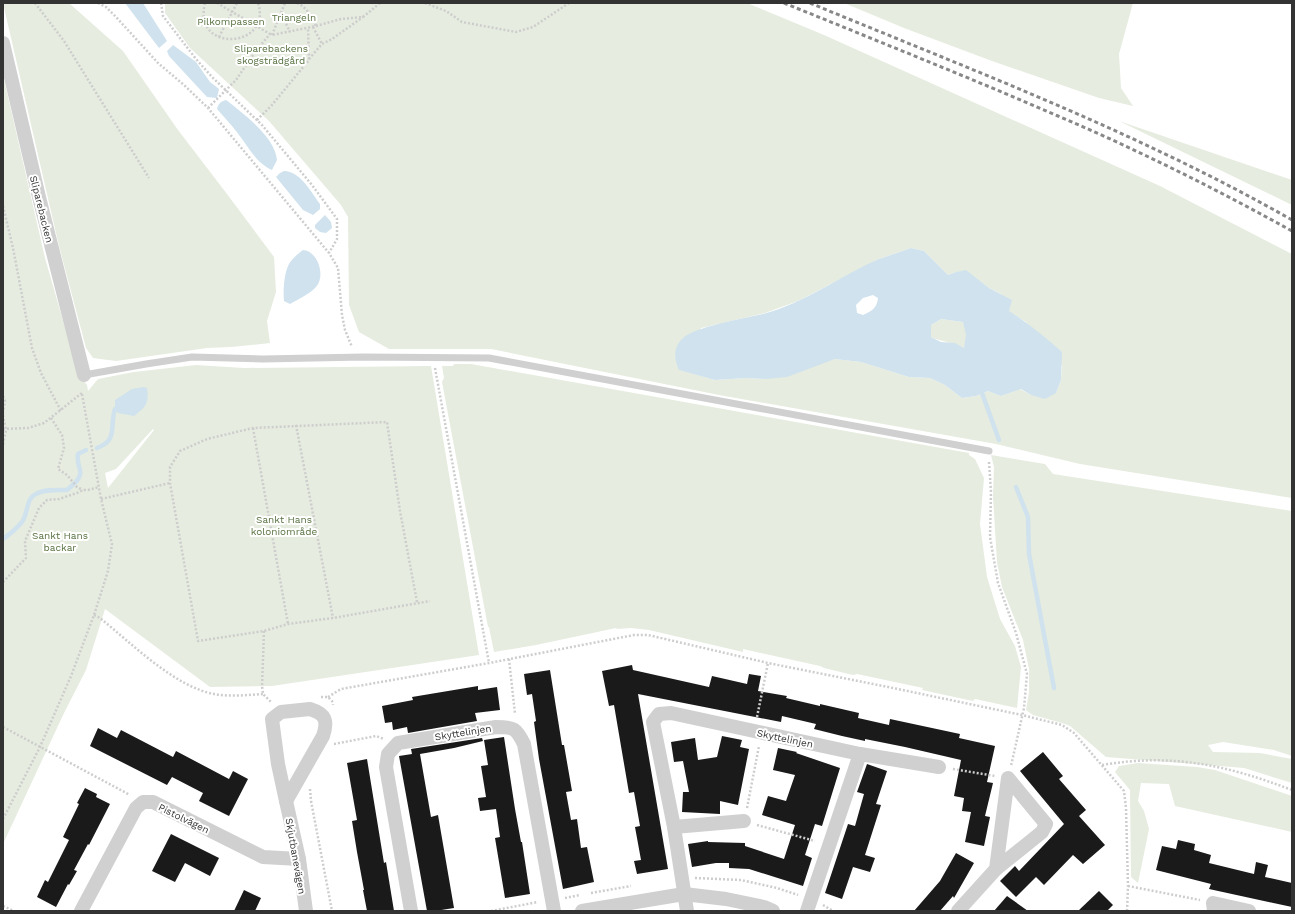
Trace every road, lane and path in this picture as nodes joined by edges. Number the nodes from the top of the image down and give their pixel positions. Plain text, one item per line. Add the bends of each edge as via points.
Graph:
1 (35, 3) edge
2 (98, 3) edge
3 (161, 3) edge
4 (205, 3) edge
5 (217, 3) edge
6 (237, 3) edge
7 (258, 3) edge
8 (285, 3) edge
9 (297, 3) edge
10 (380, 3) edge
11 (425, 3) edge
12 (569, 3) edge
13 (232, 12) junction
14 (281, 13) junction
15 (362, 17) junction
16 (256, 26) junction
17 (315, 26) junction
18 (308, 28) junction
19 (290, 32) junction
20 (271, 35) junction
21 (219, 37) junction
22 (3, 43) edge
23 (322, 44) junction
24 (309, 60) junction
25 (226, 90) junction
26 (208, 108) junction
27 (257, 120) junction
28 (150, 178) dead end
29 (3, 206) edge
30 (330, 252) junction
31 (363, 356) junction
32 (433, 358) junction
33 (84, 375) junction
34 (82, 394) junction
35 (3, 396) edge
36 (61, 411) junction
37 (3, 414) edge
38 (51, 418) junction
39 (296, 425) junction
40 (253, 428) junction
41 (4, 430) edge
42 (3, 445) edge
43 (989, 451) joint
44 (170, 483) junction
45 (99, 487) junction
46 (83, 490) junction
47 (101, 499) junction
48 (3, 582) edge
49 (430, 601) dead end
50 (417, 602) junction
51 (94, 615) junction
52 (333, 618) junction
53 (288, 624) junction
54 (264, 631) junction
55 (509, 659) junction
56 (489, 663) junction
57 (768, 663) junction
58 (315, 697) dead end
59 (328, 697) junction
60 (279, 700) dead end
61 (271, 701) dead end
62 (334, 708) dead end
63 (1022, 715) junction
64 (3, 727) edge
65 (517, 730) junction
66 (758, 732) junction
67 (332, 740) dead end
68 (398, 743) junction
69 (40, 747) junction
70 (860, 754) junction
71 (1102, 766) junction
72 (938, 767) joint
73 (1008, 778) junction
74 (309, 783) dead end
75 (1292, 790) edge
76 (286, 801) junction
77 (142, 802) junction
78 (3, 819) edge
79 (744, 821) junction
80 (674, 827) junction
81 (829, 845) junction
82 (299, 859) junction
83 (996, 869) junction
84 (1128, 886) junction
85 (684, 894) junction
86 (3, 906) edge
87 (1127, 907) junction
88 (1214, 907) edge
89 (14, 911) edge
90 (81, 911) edge
91 (306, 911) edge
92 (332, 911) edge
93 (411, 911) edge
94 (554, 911) edge
95 (582, 911) edge
96 (688, 911) edge
97 (773, 911) edge
98 (807, 911) edge
99 (958, 911) edge
100 (1123, 911) edge
101 (1127, 911) edge
102 (1249, 911) edge

1 - 28 path via 64,41
2 - 26 path via 106,7 158,63
3 - 25 path via 163,16 173,30
4 - 21 path via 203,11 206,25
5 - 13 path
6 - 13 path
7 - 16 path via 259,17
8 - 14 path
9 - 17 path via 310,14
10 - 15 path
11 - 12 path via 446,11 462,22 516,32 532,27
13 - 16 path
13 - 21 path
14 - 19 path
14 - 20 path
15 - 17 path
15 - 23 path
16 - 20 path
16 - 21 path via 241,38 229,40
17 - 18 path
17 - 23 path
18 - 19 path
18 - 24 path
19 - 20 path
20 - 25 path
22 - 33 street, Sliparebacken
23 - 24 path
24 - 27 path
25 - 26 path
25 - 27 path
26 - 30 path
27 - 30 path via 337,219 337,239
29 - 36 path via 32,348 41,373
30 - 31 path via 338,268 345,330 352,346
31 - 32 lane
31 - 33 lane via 263,359 192,357
32 - 43 lane via 488,358
32 - 56 path
33 - 34 path
34 - 36 path
34 - 45 path
35 - 37 path via 6,401
36 - 38 path
37 - 41 path
38 - 41 path via 28,428
38 - 46 path via 62,435 64,448 58,469
39 - 40 path
39 - 50 path via 387,422
39 - 52 path
40 - 44 path via 207,439 180,451 170,467
40 - 53 path
41 - 42 path
43 - 63 path via 990,537 998,583 1027,674
44 - 47 path
44 - 54 path via 198,641
45 - 46 path
45 - 47 path
46 - 48 path via 47,500 40,508 25,541 26,558
47 - 51 path via 112,544 108,571
49 - 50 path
50 - 52 path
51 - 54 path via 152,661 184,682 202,691 228,696 263,694
51 - 69 path
52 - 53 path
53 - 54 path
55 - 56 path
55 - 57 path via 634,635 648,635
55 - 65 path
56 - 59 path via 340,689
57 - 63 path
57 - 66 path
58 - 59 path
59 - 62 path
60 - 61 path
63 - 71 path via 1062,725 1074,733
63 - 73 path
64 - 69 path
65 - 68 street, Skyttelinjen via 496,727
65 - 94 street via 524,744
66 - 70 street, Skyttelinjen
66 - 79 path
66 - 80 street, Skyttelinjen via 671,714 659,714 653,722
67 - 68 path via 329,745 376,736
68 - 93 street via 388,754 386,767
69 - 77 path
69 - 78 path
70 - 72 street, Skyttelinjen
70 - 81 street
71 - 75 path via 1137,760 1195,762 1231,770
71 - 84 path via 1124,792
72 - 73 path
73 - 83 street
73 - 83 street via 1046,824 1042,832
74 - 92 path
76 - 76 street, Skjutbanevägen via 272,719 281,712 310,709 324,717 326,726 323,736
76 - 82 street, Skjutbanevägen
77 - 82 street, Pistolvägen via 153,802 263,857
77 - 90 street via 136,808
79 - 80 street
79 - 81 path
80 - 85 street, Skyttelinjen
81 - 98 street
82 - 91 street, Skjutbanevägen
83 - 99 street
84 - 87 path
84 - 88 path
85 - 95 street
85 - 96 street, Skyttelinjen
85 - 97 street via 726,899
86 - 89 path
87 - 100 path
87 - 101 path
88 - 102 street

